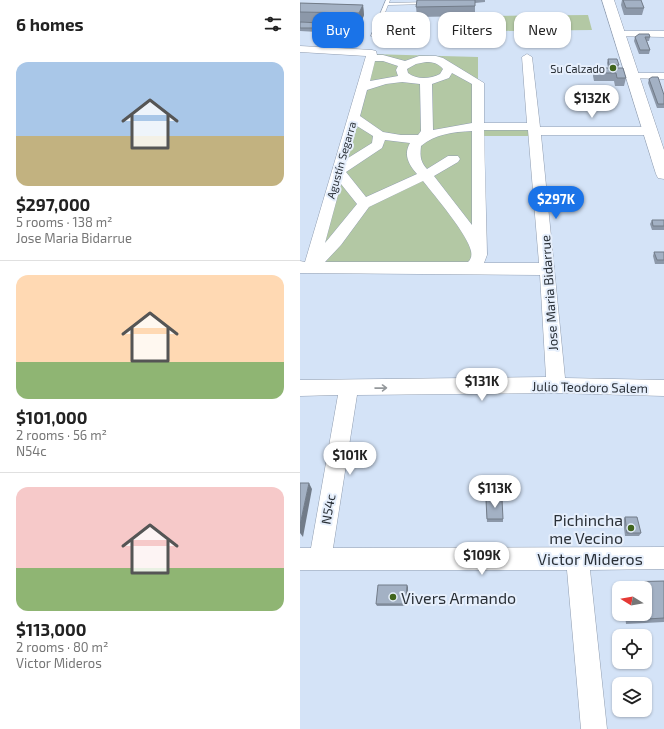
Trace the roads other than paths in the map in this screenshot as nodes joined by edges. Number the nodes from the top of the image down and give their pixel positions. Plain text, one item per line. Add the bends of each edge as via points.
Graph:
1 (608, 0) edge
2 (387, 2) edge
3 (437, 3) edge
4 (383, 12) edge
5 (619, 34) junction
6 (664, 34) edge
7 (300, 49) edge
8 (371, 56) junction
9 (527, 57) dead end
10 (405, 64) junction
11 (446, 65) junction
12 (632, 76) junction
13 (664, 76) edge
14 (412, 80) junction
15 (426, 82) junction
16 (361, 88) junction
17 (353, 117) junction
18 (428, 117) junction
19 (456, 129) junction
20 (478, 131) junction
21 (535, 131) junction
22 (657, 131) edge
23 (378, 135) junction
24 (422, 138) junction
25 (453, 159) dead end
26 (338, 171) junction
27 (664, 174) edge
28 (426, 175) junction
29 (364, 204) junction
30 (478, 247) junction
31 (305, 267) edge
32 (468, 269) junction
33 (547, 269) junction
34 (556, 385) junction
35 (300, 388) edge
36 (349, 388) junction
37 (664, 388) edge
38 (310, 558) edge
39 (664, 558) edge
40 (576, 559) junction
41 (594, 729) edge

1 - 5 street
2 - 3 lane
2 - 4 lane
5 - 6 street
5 - 12 street
7 - 8 street
8 - 10 street
8 - 16 street, Agustín Segarra
9 - 21 street, Jose Maria Bidarrue
10 - 11 street via 430,59
10 - 14 street via 402,68 403,75
11 - 15 street via 448,72 445,76
11 - 20 street via 478,83
12 - 13 street
12 - 22 street
14 - 15 street
14 - 16 street via 387,80
15 - 18 street
16 - 17 street, Agustín Segarra
17 - 23 street
17 - 26 street, Agustín Segarra
18 - 19 street via 436,124
18 - 24 street via 427,131
19 - 20 street
19 - 24 street
20 - 21 street
20 - 30 street
21 - 22 street
21 - 33 street, Jose Maria Bidarrue
22 - 27 street
23 - 24 street via 401,139
23 - 26 street via 378,146
24 - 28 street via 413,148 412,156 416,165
25 - 28 street
26 - 29 street
26 - 31 street, Agustín Segarra
28 - 29 street
28 - 30 street
29 - 31 street via 336,242
30 - 32 street via 478,261
31 - 32 street
32 - 33 street
33 - 34 street, Jose Maria Bidarrue
36 -> 34 street, Julio Teodoro Salem
34 - 37 street, Julio Teodoro Salem
35 - 36 street, Julio Teodoro Salem
36 - 38 street, N54c
38 - 40 street, Victor Mideros
39 - 40 street, Victor Mideros
40 - 41 street

